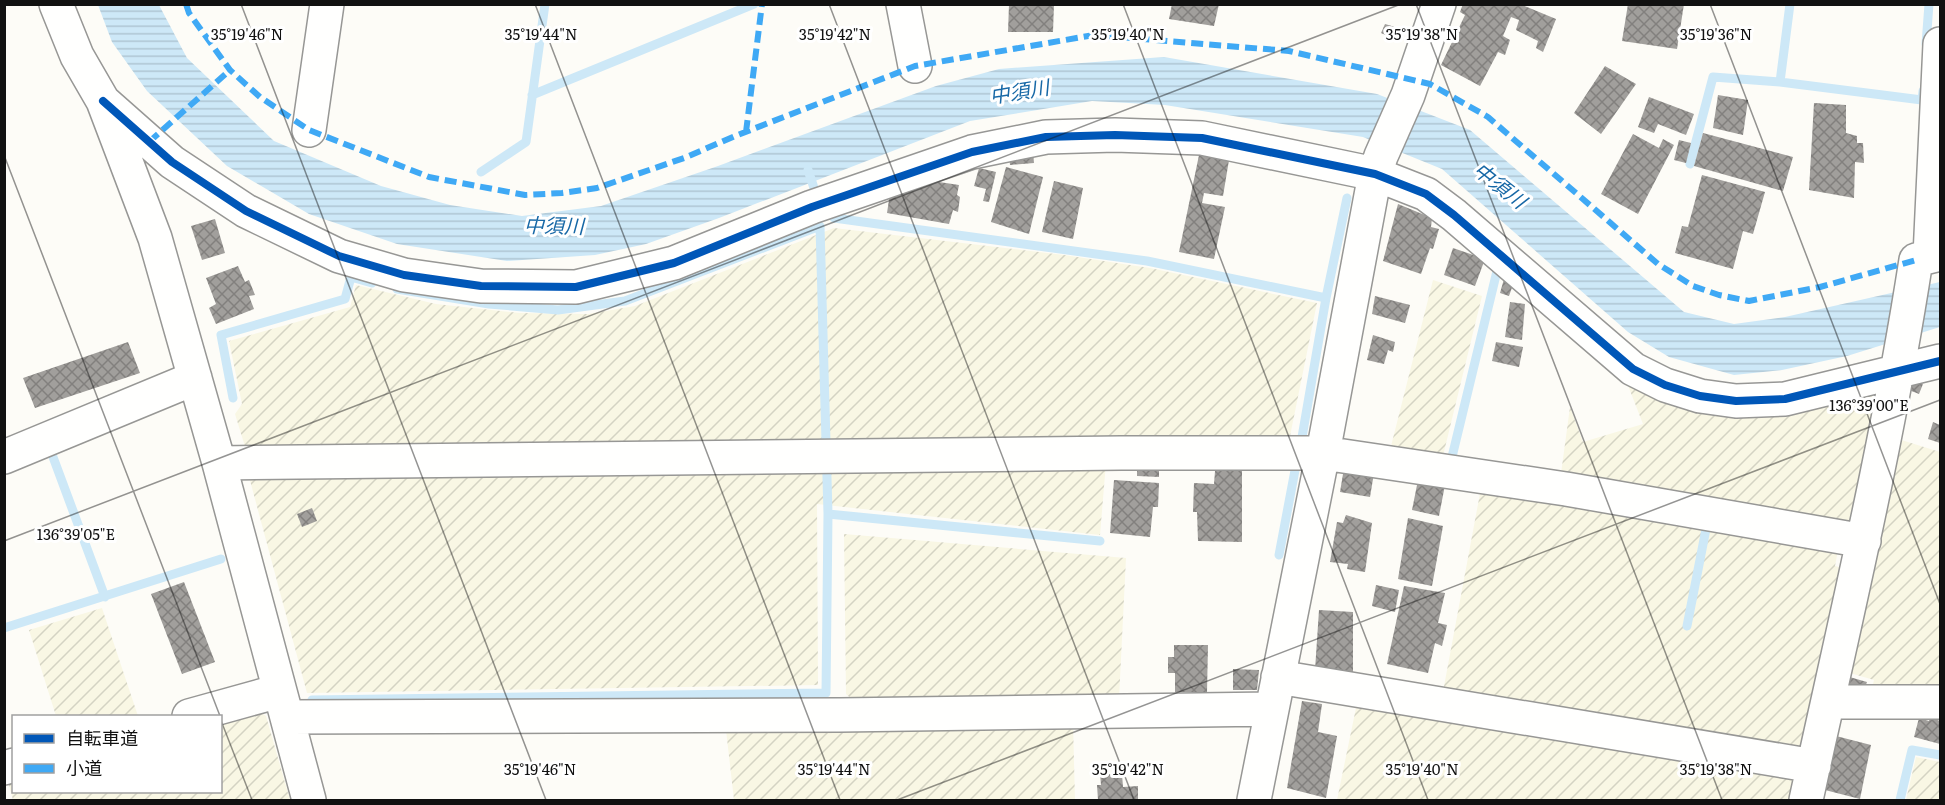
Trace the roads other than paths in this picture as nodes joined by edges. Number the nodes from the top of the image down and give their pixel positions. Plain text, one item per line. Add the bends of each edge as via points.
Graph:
1 (56, 4) edge
2 (327, 4) edge
3 (903, 4) edge
4 (1439, 4) edge
5 (1941, 44) edge
6 (915, 66) dead end
7 (103, 101) junction
8 (309, 130) dead end
9 (1378, 165) junction
10 (1928, 263) edge
11 (1900, 358) junction
12 (1941, 361) edge
13 (195, 378) junction
14 (1323, 453) junction
15 (4, 457) edge
16 (219, 463) junction
17 (1864, 541) junction
18 (1278, 676) junction
19 (1828, 702) junction
20 (1941, 702) edge
21 (283, 704) junction
22 (1272, 709) junction
23 (203, 715) edge
24 (1814, 766) junction
25 (309, 801) edge
26 (1254, 801) edge
27 (1806, 801) edge

1 - 7 street via 77,56
2 - 8 street
3 - 6 street
4 - 9 street via 1408,95
5 - 10 street
7 - 9 street via 172,162 256,216 339,256 405,275 481,285 576,287 674,263 812,207 972,152 1046,137 1202,138
7 - 13 street via 155,238
9 - 11 street via 1454,215 1633,369 1665,386 1700,396 1736,400 1785,399
9 - 14 street
10 - 11 street
11 - 12 street
11 - 17 street
13 - 15 street
13 - 16 street
14 - 16 street
14 - 17 street via 1566,489
14 - 18 street
16 - 21 street
17 - 19 street
18 - 22 street
18 - 24 street
19 - 20 street
19 - 24 street
21 - 22 street via 840,716
21 - 23 street
21 - 25 street
22 - 26 street
24 - 27 street

